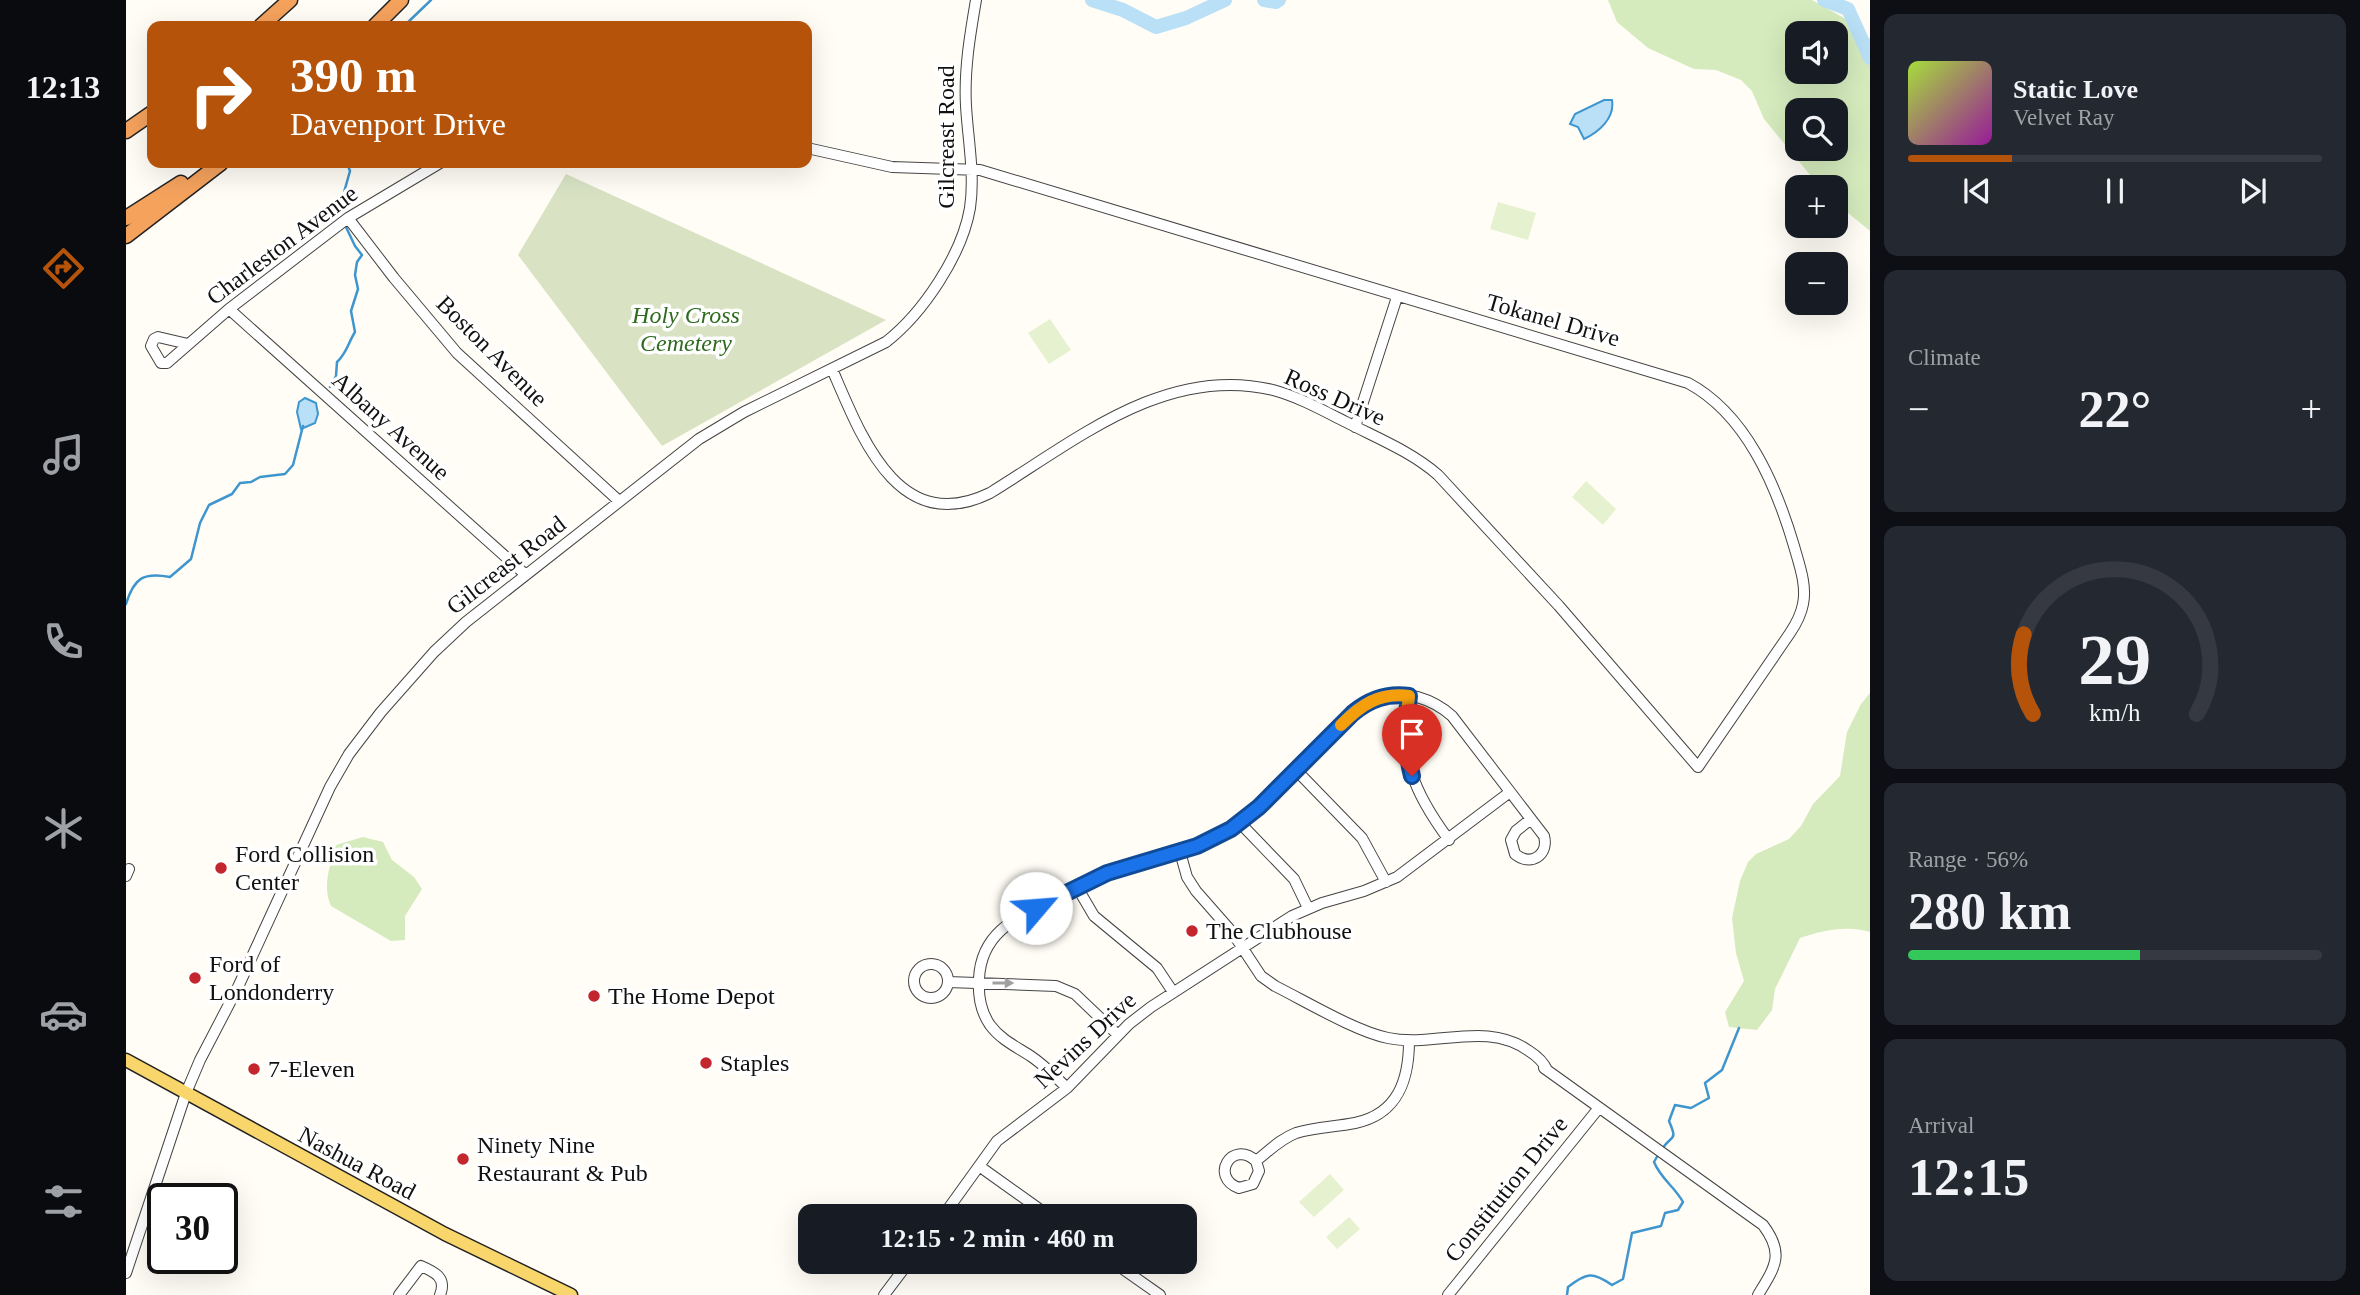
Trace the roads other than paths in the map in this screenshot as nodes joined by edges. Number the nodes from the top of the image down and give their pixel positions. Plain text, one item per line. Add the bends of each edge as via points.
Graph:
1 (290, 0) edge
2 (401, 0) edge
3 (976, 0) edge
4 (267, 21) edge
5 (380, 21) edge
6 (147, 116) edge
7 (126, 131) edge
8 (812, 149) edge
9 (205, 168) edge
10 (214, 168) edge
11 (432, 168) edge
12 (971, 169) junction
13 (126, 218) edge
14 (348, 218) junction
15 (126, 236) edge
16 (1398, 297) junction
17 (229, 309) junction
18 (188, 344) dead end
19 (832, 369) junction
20 (1355, 427) junction
21 (620, 502) junction
22 (526, 575) junction
23 (1409, 696) junction
24 (1698, 767) joint
25 (1296, 770) junction
26 (1510, 792) junction
27 (1531, 819) dead end
28 (1240, 823) junction
29 (1449, 840) junction
30 (1180, 852) junction
31 (1386, 882) junction
32 (1077, 887) junction
33 (1308, 908) junction
34 (1243, 947) junction
35 (948, 982) dead end
36 (979, 983) junction
37 (1173, 992) junction
38 (1118, 1035) junction
39 (1409, 1041) junction
40 (126, 1060) edge
41 (1068, 1088) junction
42 (186, 1093) junction
43 (1598, 1109) junction
44 (1256, 1161) dead end
45 (979, 1166) junction
46 (952, 1204) edge
47 (1032, 1204) edge
48 (131, 1244) edge
49 (126, 1273) edge
50 (900, 1274) edge
51 (1130, 1274) edge
52 (403, 1294) edge
53 (569, 1294) edge
54 (440, 1295) edge
55 (884, 1295) edge
56 (1160, 1295) edge
57 (1448, 1295) edge
58 (1758, 1295) edge

1 - 4 highway
2 - 5 highway
3 - 12 street, Gilcreast Road via 966,79
6 - 7 highway
8 - 12 street via 892,167
9 - 13 highway
10 - 15 highway
11 - 14 street, Charleston Avenue
12 - 16 street, Tokanel Drive
12 - 19 street, Gilcreast Road via 966,226 923,304 886,342
14 - 17 street, Charleston Avenue
14 - 21 street, Boston Avenue via 457,352
16 - 20 street
16 - 24 street, Tokanel Drive via 1688,383 1718,402 1759,460 1783,508 1800,567 1804,601 1790,633
17 - 18 street, Charleston Avenue
17 - 22 street, Albany Avenue
19 - 20 street, Ross Drive via 861,435 880,465 905,489 937,504 974,501 1102,423 1184,390 1220,386 1273,390
19 - 21 street, Gilcreast Road via 713,429
20 - 24 street, Ross Drive via 1438,475
21 - 22 street, Gilcreast Road
22 - 42 street, Gilcreast Road via 434,652 349,754
23 - 25 street via 1391,694 1361,707
23 - 26 street via 1437,704 1452,716
23 - 29 street via 1408,757 1414,783
25 - 28 street
25 - 31 street via 1362,838
26 - 27 street
26 - 29 street, Nevins Drive
28 - 30 street
28 - 33 street via 1294,879
29 - 31 street, Nevins Drive
30 - 32 street via 1107,873
30 - 34 street via 1191,884
31 - 33 street, Nevins Drive
32 - 36 street via 1000,930 982,959
32 - 37 street via 1094,916 1157,968
33 - 34 street, Nevins Drive
34 - 37 street, Nevins Drive
34 - 39 street via 1261,976 1275,986 1372,1034
35 - 36 street
36 -> 38 street via 1056,986 1075,994
36 - 41 street via 990,1024
37 - 38 street, Nevins Drive
38 - 41 street, Nevins Drive
39 - 43 street via 1480,1034 1508,1041 1543,1061
39 - 44 street via 1404,1084 1378,1114 1354,1124 1298,1132
40 - 42 main road, Nashua Road
41 - 45 street, Nevins Drive via 997,1141
42 - 48 street, Gilcreast Road
42 - 53 main road, Nashua Road via 445,1234
43 - 57 street, Constitution Drive
43 - 58 street via 1748,1212 1770,1233 1776,1260
45 - 46 street, Nevins Drive
45 - 47 street
48 - 49 street, Gilcreast Road
50 - 55 street
51 - 56 street
52 - 54 street via 421,1266 440,1279

